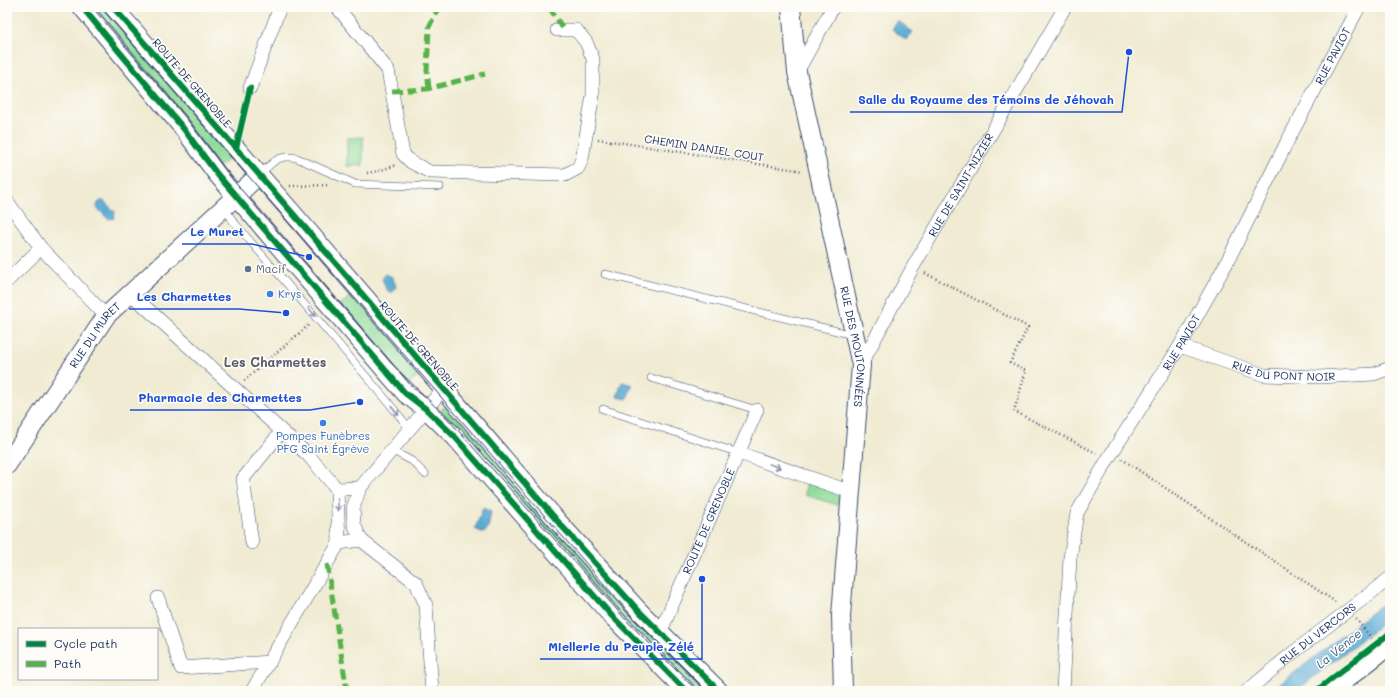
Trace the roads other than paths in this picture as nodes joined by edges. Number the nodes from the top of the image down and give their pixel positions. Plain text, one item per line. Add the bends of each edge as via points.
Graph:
1 (82, 7) edge
2 (113, 7) edge
3 (280, 7) edge
4 (337, 7) edge
5 (791, 7) edge
6 (834, 7) edge
7 (1065, 7) edge
8 (1359, 7) edge
9 (557, 30) dead end
10 (797, 72) junction
11 (250, 88) dead end
12 (259, 175) junction
13 (440, 187) dead end
14 (229, 201) junction
15 (9, 209) edge
16 (41, 248) junction
17 (606, 274) dead end
18 (7, 281) edge
19 (130, 293) junction
20 (106, 316) junction
21 (855, 336) junction
22 (1180, 346) junction
23 (861, 365) junction
24 (1390, 368) edge
25 (651, 378) dead end
26 (443, 389) junction
27 (426, 409) junction
28 (603, 409) dead end
29 (757, 410) joint
30 (409, 428) junction
31 (281, 432) junction
32 (391, 450) junction
33 (738, 452) junction
34 (7, 465) edge
35 (424, 474) dead end
36 (360, 488) junction
37 (337, 489) junction
38 (851, 492) junction
39 (361, 540) junction
40 (252, 543) dead end
41 (339, 543) junction
42 (1390, 578) edge
43 (158, 598) dead end
44 (660, 633) junction
45 (1383, 648) edge
46 (270, 662) junction
47 (252, 691) edge
48 (432, 691) edge
49 (686, 691) edge
50 (719, 691) edge
51 (843, 691) edge
52 (1063, 691) edge
53 (1247, 691) edge
54 (1331, 691) edge

1 - 14 main road via 183,128
2 - 12 main road, ROUTE DE GRENOBLE
3 - 11 street
4 - 9 street via 388,70 403,154 430,172 565,175 578,168 582,159 593,95 593,59 586,42 576,30
5 - 10 main road, RUE DES MOUTONNÉES
6 - 10 street
7 - 23 street, RUE DE SAINT-NIZIER via 913,267
8 - 22 street, RUE PAVIOT via 1226,264
10 - 21 main road, RUE DES MOUTONNÉES
12 - 13 lane via 277,158 286,156 355,184
12 - 14 main road, RUE DU MURET
12 - 26 main road, ROUTE DE GRENOBLE
14 - 19 main road, RUE DU MURET
14 - 27 main road via 405,393
14 -> 30 lane via 233,221
15 - 16 street
16 - 18 street
16 - 20 street
17 - 21 lane
19 - 20 main road, RUE DU MURET
19 - 31 street
20 - 34 main road, RUE DU MURET
21 - 23 main road, RUE DES MOUTONNÉES
22 - 24 street, RUE DU PONT NOIR via 1264,375 1319,377 1374,374
22 - 52 street, RUE PAVIOT via 1110,455 1077,513 1070,558
23 - 38 main road, RUE DES MOUTONNÉES
25 - 29 lane
26 - 27 street
26 - 44 main road, ROUTE DE GRENOBLE via 560,524
27 - 30 street
27 - 49 main road via 455,437 611,615
28 - 33 lane
29 - 33 street, ROUTE DE GRENOBLE
30 - 32 street
31 - 37 street via 308,455
31 - 40 street via 243,479
32 - 35 lane via 412,461
32 - 36 street
33 -> 38 street
33 - 44 street, ROUTE DE GRENOBLE
36 - 37 street
36 - 39 street via 353,508 354,524
37 -> 41 street
38 - 51 main road, RUE DES MOUTONNÉES via 841,616
39 - 41 street
39 - 48 street via 416,583 420,590 426,605
41 - 46 street
42 - 53 street, RUE DU VERCORS
43 - 46 street via 181,668
44 - 50 main road, ROUTE DE GRENOBLE
45 - 54 main road
46 - 47 street

